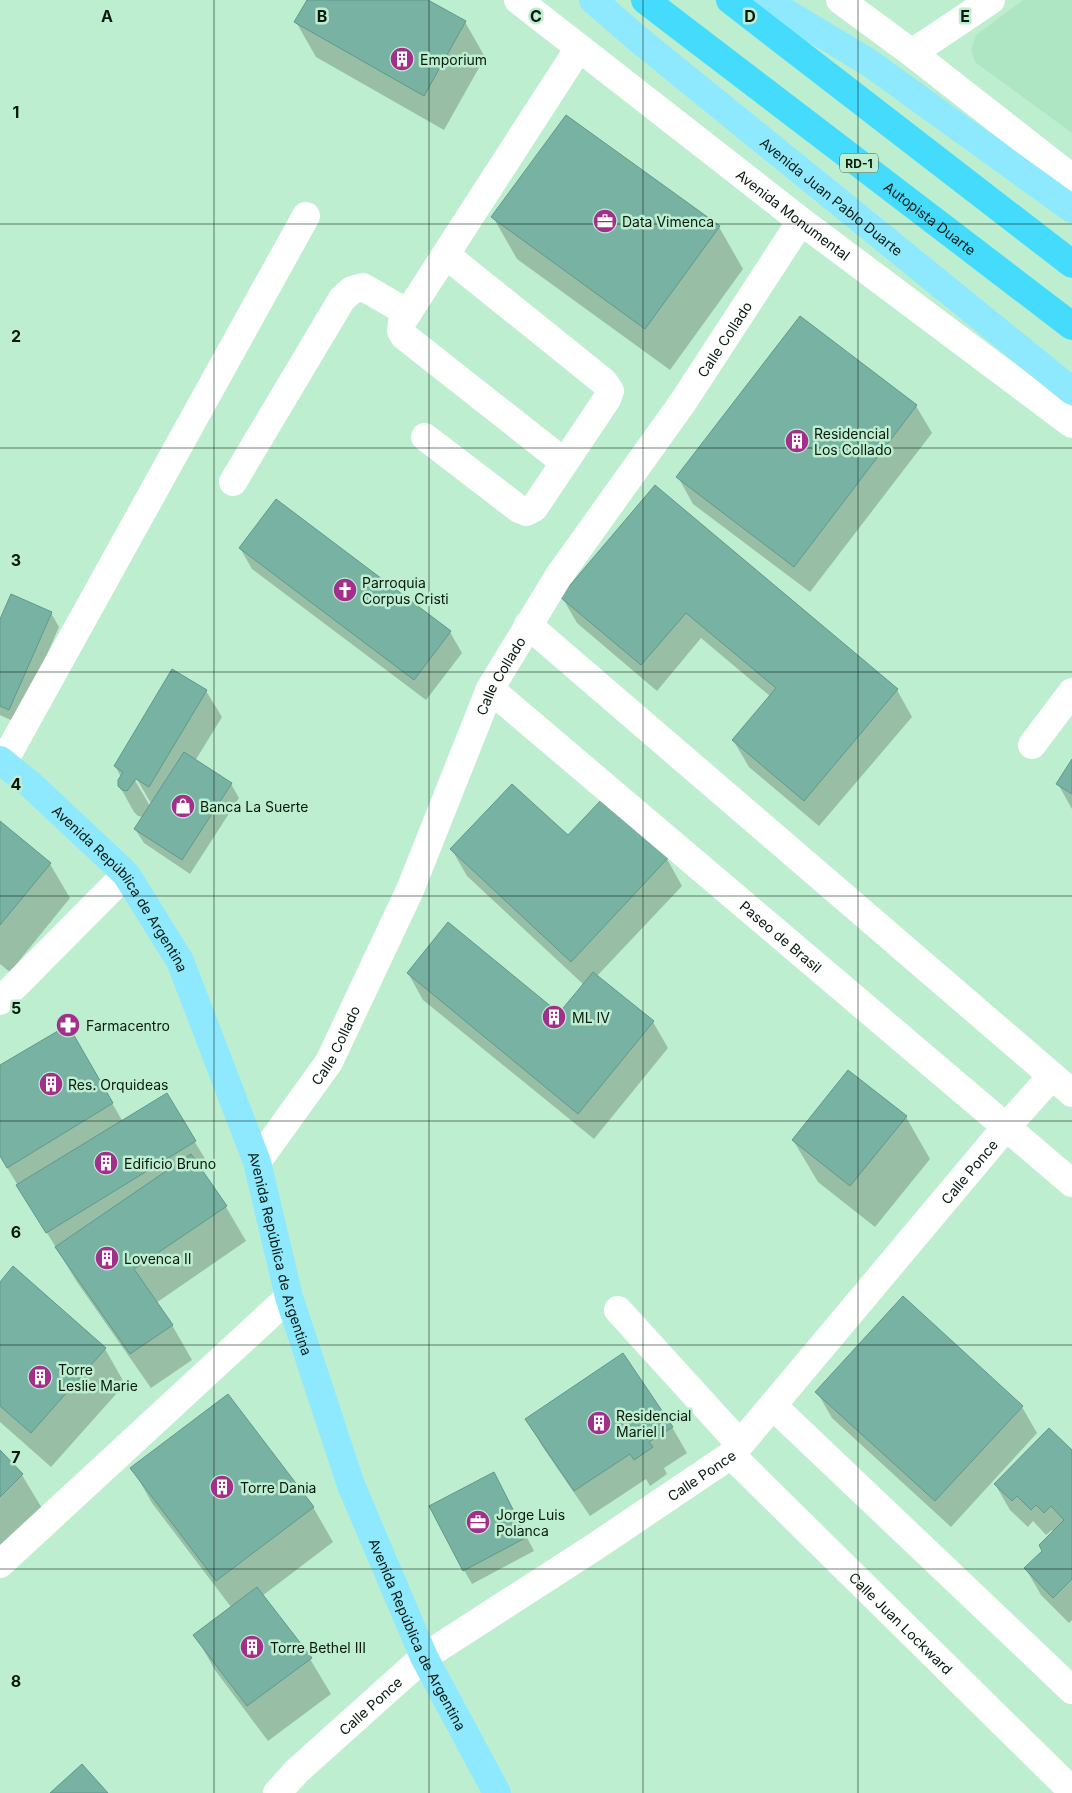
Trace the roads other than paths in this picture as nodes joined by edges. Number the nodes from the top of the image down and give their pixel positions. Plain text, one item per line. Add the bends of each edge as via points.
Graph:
1 (518, 0) edge
2 (593, 0) edge
3 (645, 0) edge
4 (730, 0) edge
5 (766, 0) edge
6 (840, 0) edge
7 (991, 0) edge
8 (579, 48) junction
9 (912, 53) junction
10 (1072, 178) edge
11 (1072, 209) edge
12 (306, 216) dead end
13 (801, 221) junction
14 (446, 255) junction
15 (1072, 264) edge
16 (408, 313) junction
17 (1072, 326) edge
18 (1072, 392) edge
19 (1072, 424) edge
20 (425, 437) dead end
21 (564, 462) junction
22 (232, 482) dead end
23 (528, 624) junction
24 (490, 689) junction
25 (1072, 692) edge
26 (1032, 745) dead end
27 (1, 762) edge
28 (126, 874) junction
29 (0, 1001) edge
30 (1062, 1085) edge
31 (1006, 1127) junction
32 (257, 1162) junction
33 (1072, 1183) edge
34 (290, 1297) junction
35 (618, 1310) dead end
36 (773, 1406) junction
37 (735, 1450) junction
38 (0, 1564) edge
39 (424, 1657) junction
40 (1072, 1690) edge
41 (1072, 1791) edge
42 (277, 1793) edge
43 (497, 1793) edge

1 - 8 street, Avenida Monumental
2 - 18 main road, Avenida Juan Pablo Duarte
3 - 17 highway, Autopista Duarte / RD-1
4 - 15 highway
5 - 11 main road via 868,62
6 - 9 street
7 - 9 street
8 - 13 street, Avenida Monumental
8 - 14 street
9 - 10 street
12 - 27 street
13 - 19 street, Avenida Monumental
13 - 23 street, Calle Collado via 683,402
14 - 16 street
14 - 21 street via 604,382 610,391 608,399
16 - 21 street via 400,330 404,336
16 - 22 street via 363,287 352,290 342,299
20 - 21 street via 526,512 534,508
23 - 24 street, Calle Collado
23 - 30 street
24 - 31 street, Paseo de Brasil
24 - 32 street, Calle Collado via 410,890 329,1062
25 - 26 street
27 - 28 main road, Avenida República de Argentina via 31,785
28 - 29 street
28 - 32 main road, Avenida República de Argentina via 180,961
30 - 31 street, Calle Ponce
31 - 33 street, Paseo de Brasil
31 - 36 street, Calle Ponce
32 - 34 main road, Avenida República de Argentina
34 - 38 street
34 - 39 main road, Avenida República de Argentina via 351,1485
35 - 37 street, Calle Juan Lockward
36 - 37 street, Calle Ponce
36 - 40 street
37 - 39 street, Calle Ponce via 596,1546
37 - 41 street, Calle Juan Lockward
39 - 42 street, Calle Ponce via 297,1771
39 - 43 main road, Avenida República de Argentina

